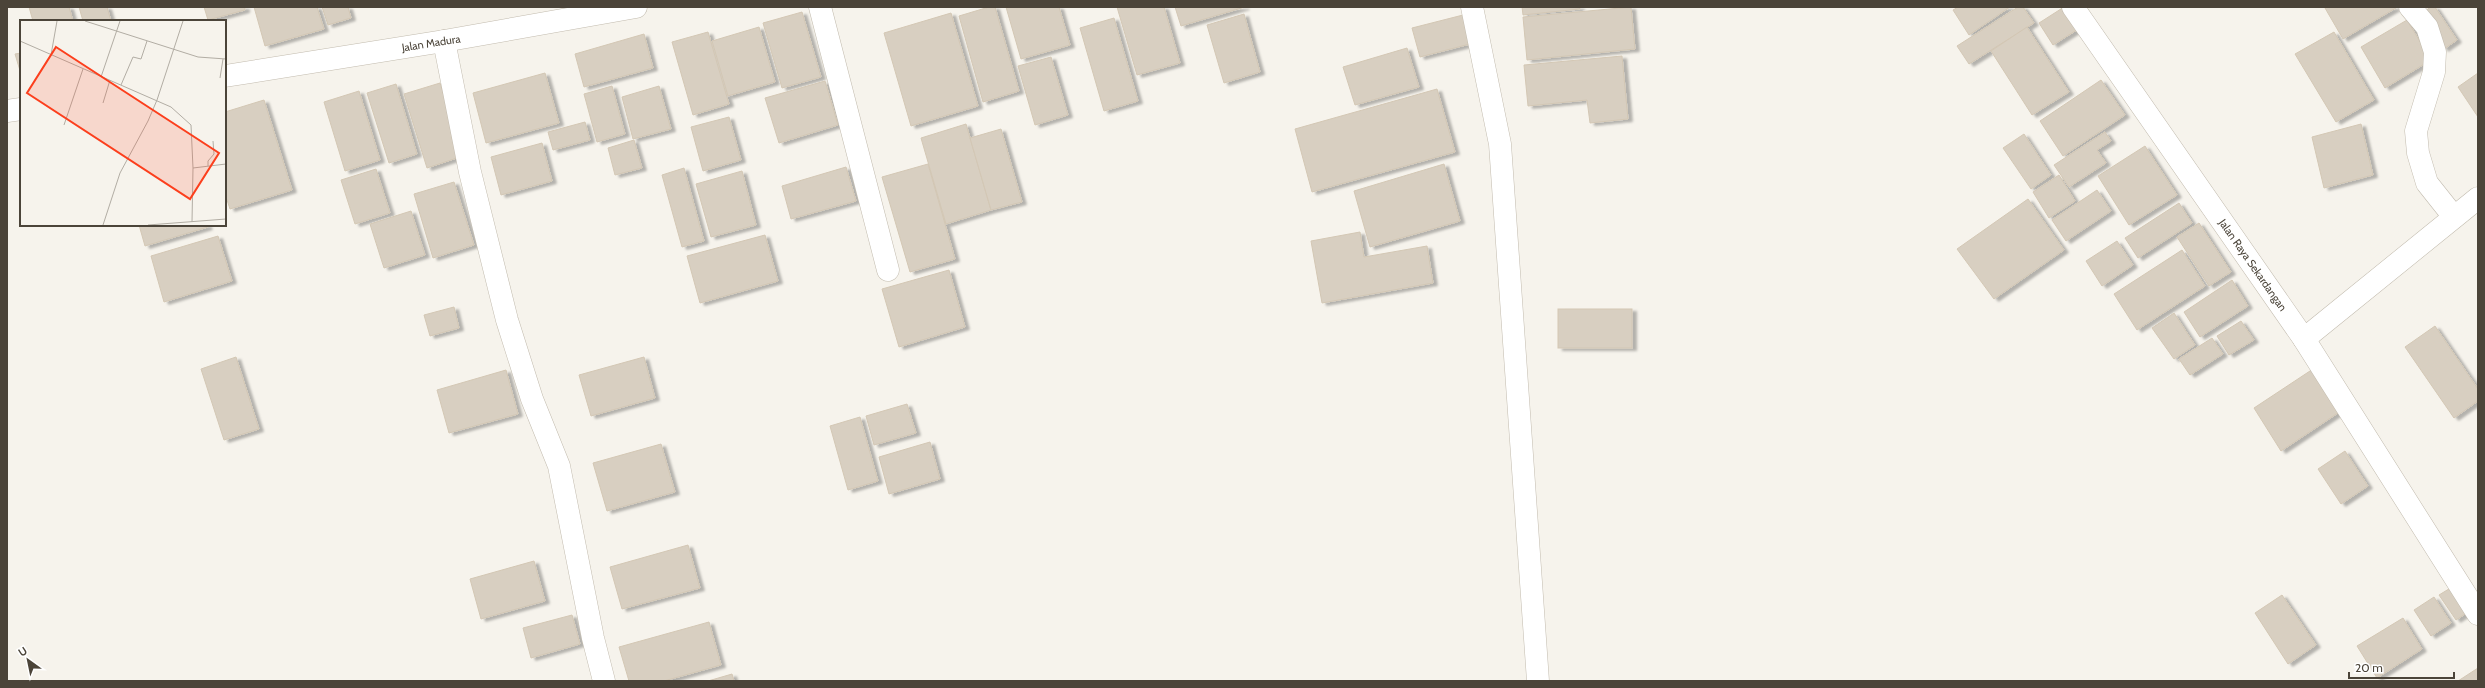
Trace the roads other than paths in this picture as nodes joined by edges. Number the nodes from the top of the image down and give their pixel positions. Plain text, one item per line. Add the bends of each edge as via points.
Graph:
1 (636, 7) edge
2 (820, 7) edge
3 (1472, 7) edge
4 (2073, 7) edge
5 (2410, 7) edge
6 (444, 41) junction
7 (226, 76) edge
8 (20, 108) edge
9 (7, 111) edge
10 (2478, 198) edge
11 (2454, 217) junction
12 (888, 270) dead end
13 (2304, 339) junction
14 (2478, 614) edge
15 (604, 681) edge
16 (1538, 681) edge

1 - 6 street, Jalan Madura
2 - 12 street
3 - 16 street via 1500,144
4 - 13 street, Jalan Raya Sekardangan
5 - 11 street via 2427,27 2436,52 2434,72 2416,131 2418,153 2427,183
6 - 7 street, Jalan Madura
6 - 15 street via 470,172 507,320 532,399 558,466
8 - 9 street
10 - 11 street
11 - 13 street
13 - 14 street, Jalan Raya Sekardangan

